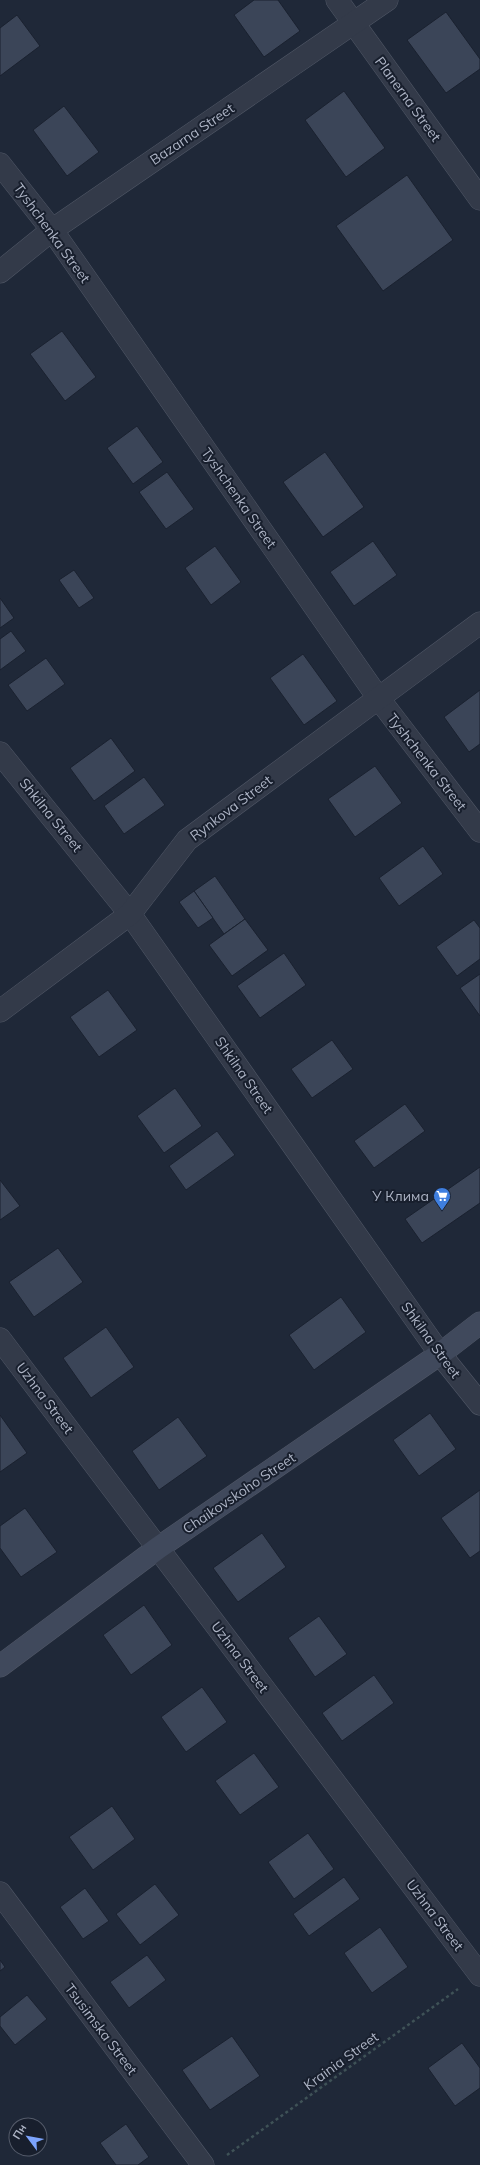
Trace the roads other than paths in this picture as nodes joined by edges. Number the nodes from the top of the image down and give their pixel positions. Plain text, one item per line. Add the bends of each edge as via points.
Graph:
1 (336, 0) edge
2 (388, 0) edge
3 (354, 23) junction
4 (0, 164) edge
5 (480, 199) edge
6 (52, 230) junction
7 (0, 272) edge
8 (480, 623) edge
9 (379, 699) junction
10 (0, 752) edge
11 (480, 831) edge
12 (130, 914) junction
13 (0, 1011) edge
14 (480, 1323) edge
15 (0, 1339) edge
16 (440, 1354) junction
17 (480, 1404) edge
18 (158, 1548) junction
19 (0, 1666) edge
20 (0, 1893) edge
21 (480, 1974) edge
22 (203, 2165) edge

1 - 3 street, Planerna Street
2 - 3 street, Bazarna Street
3 - 5 street, Planerna Street
3 - 6 street, Bazarna Street
4 - 6 street, Tyshchenka Street
6 - 7 street, Bazarna Street
6 - 9 street, Tyshchenka Street
8 - 9 street, Rynkova Street
9 - 11 street, Tyshchenka Street
9 - 12 street, Rynkova Street via 187,840
10 - 12 street, Shkilna Street
12 - 13 street, Rynkova Street
12 - 16 street, Shkilna Street
14 - 16 street, Chaikovskoho Street
15 - 18 street, Uzhna Street
16 - 17 street, Shkilna Street
16 - 18 street, Chaikovskoho Street
18 - 19 street, Chaikovskoho Street
18 - 21 street, Uzhna Street
20 - 22 street, Tsusimska Street

